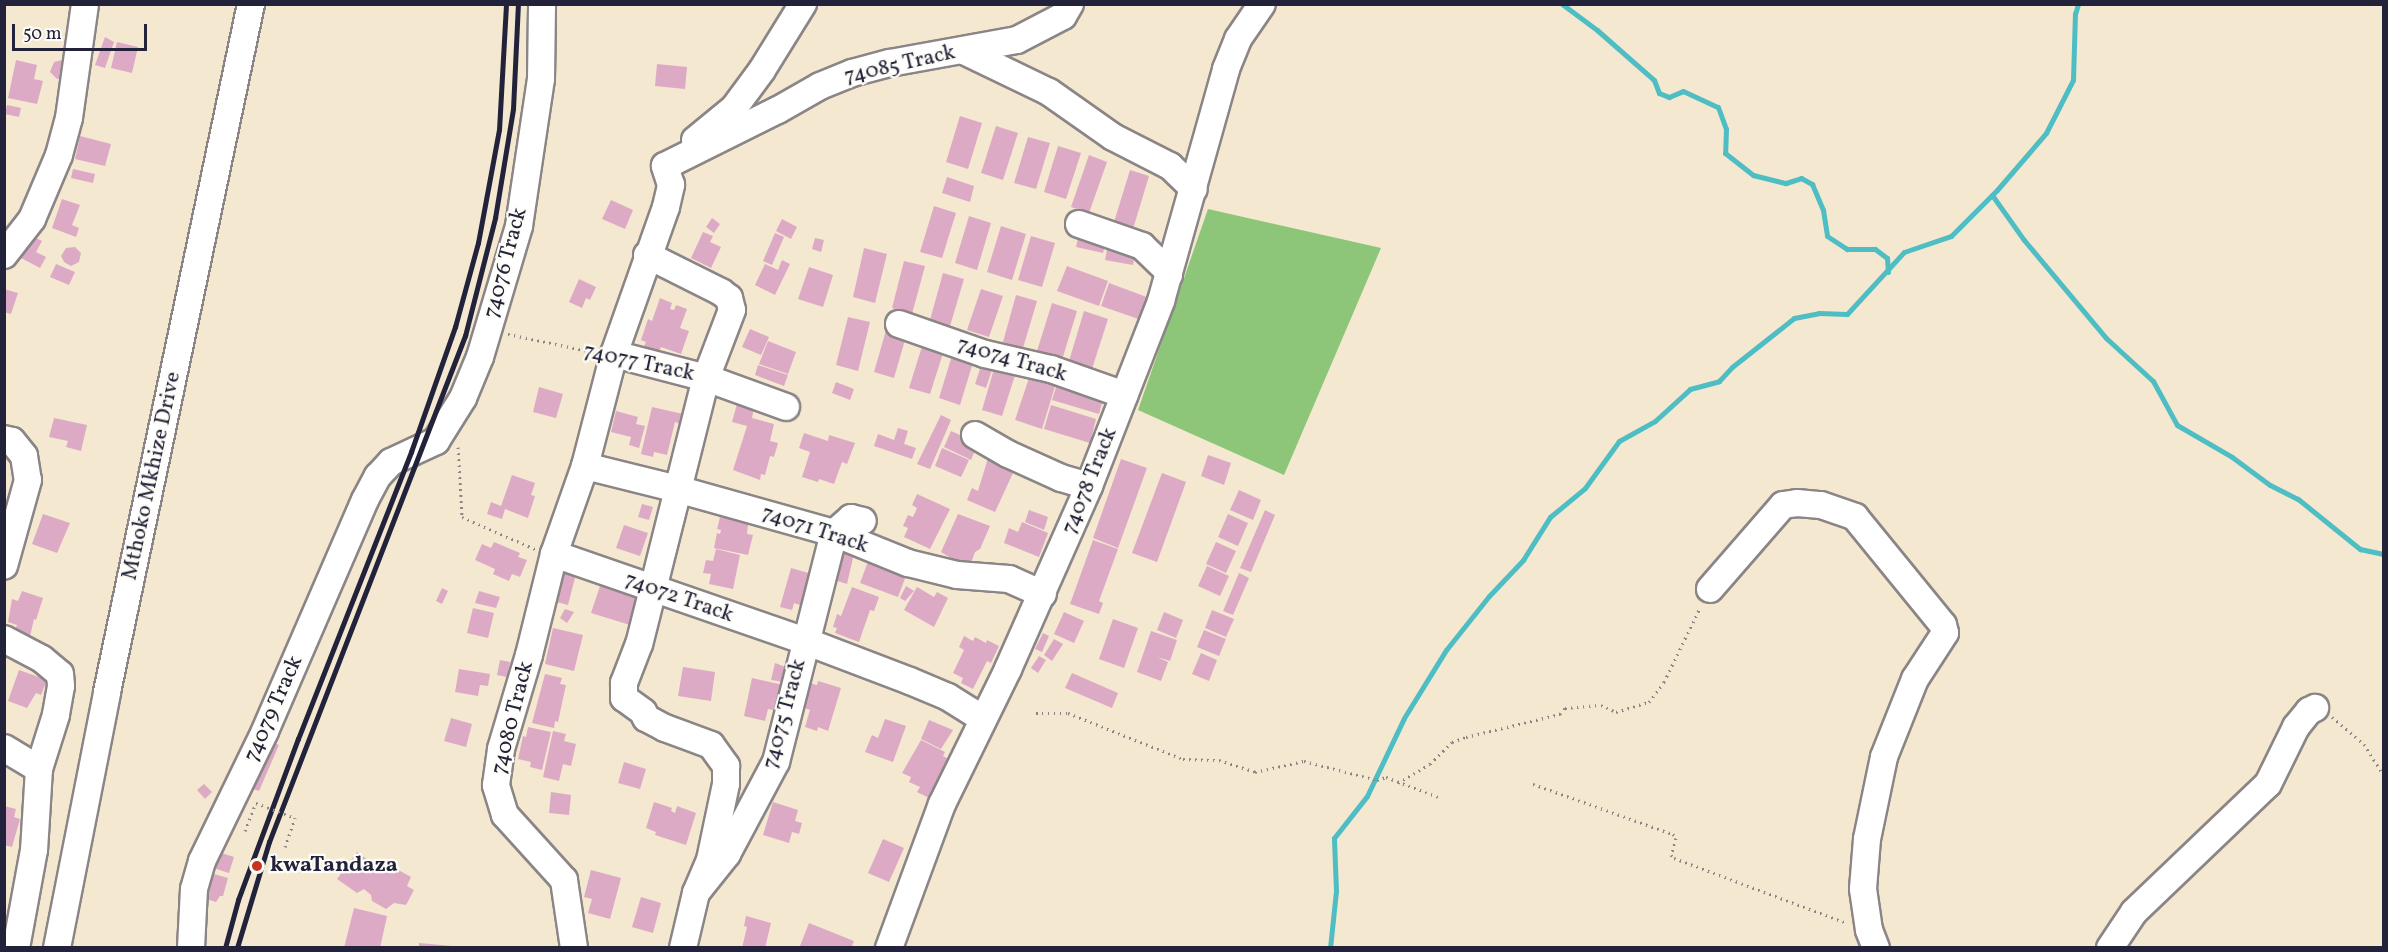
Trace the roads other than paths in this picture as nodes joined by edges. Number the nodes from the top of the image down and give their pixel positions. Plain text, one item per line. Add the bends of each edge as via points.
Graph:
1 (85, 4) edge
2 (251, 4) edge
3 (542, 4) edge
4 (802, 4) edge
5 (1070, 4) edge
6 (1262, 4) edge
7 (964, 51) junction
8 (665, 166) junction
9 (1194, 189) junction
10 (1079, 224) dead end
11 (4, 255) edge
12 (647, 255) junction
13 (1168, 275) junction
14 (899, 324) dead end
15 (614, 354) junction
16 (706, 378) junction
17 (1125, 395) junction
18 (786, 407) dead end
19 (975, 435) dead end
20 (4, 440) edge
21 (585, 466) junction
22 (378, 476) joint
23 (1089, 486) junction
24 (677, 489) junction
25 (863, 521) dead end
26 (834, 533) junction
27 (554, 554) junction
28 (4, 566) edge
29 (651, 589) junction
30 (1710, 589) road end
31 (1043, 594) junction
32 (4, 639) edge
33 (805, 641) junction
34 (2315, 708) road end
35 (982, 718) junction
36 (4, 748) edge
37 (39, 769) junction
38 (696, 893) junction
39 (573, 939) edge
40 (1873, 939) edge
41 (16, 948) edge
42 (57, 948) edge
43 (191, 948) edge
44 (683, 948) edge
45 (889, 948) edge
46 (2110, 948) edge

1 - 11 street via 69,118 59,155 32,219
2 - 42 street, Mthoko Mkhize Drive via 106,692
3 - 22 street, 74076 Track via 541,79 519,226 489,330 463,398 432,444 391,462
4 - 8 street via 734,108
5 - 7 street, 74085 Track via 1063,16 1017,40
6 - 9 street, 74078 Track via 1238,39 1226,69
7 - 8 street, 74085 Track via 852,73
7 - 9 street via 1049,92 1113,137 1170,166
8 - 12 street via 671,185
9 - 13 street, 74078 Track
10 - 13 street via 1142,246
12 - 15 street, 74080 Track
12 - 16 street via 729,298 732,310
13 - 17 street, 74078 Track
14 - 17 street, 74074 Track
15 - 16 street, 74077 Track
15 - 21 street, 74080 Track
16 - 18 street, 74077 Track
16 - 24 street
17 - 23 street, 74078 Track
19 - 23 street via 1060,478
20 - 28 street via 12,441 24,456 28,480
21 - 24 street, 74071 Track
21 - 27 street, 74080 Track
22 - 43 street, 74079 Track via 256,751 202,861 194,889
23 - 31 street, 74078 Track
24 - 26 street, 74071 Track
24 - 29 street
25 - 26 street via 851,518
26 - 31 street, 74071 Track via 908,563 957,575 1009,579
26 - 33 street, 74075 Track
27 - 29 street, 74072 Track
27 - 39 street, 74080 Track via 501,749 496,785 505,815 564,880
29 - 33 street, 74072 Track
29 - 38 street via 639,644 624,683 624,698 652,723 711,745 726,766 726,784 710,860
30 - 40 street via 1783,505 1797,502 1821,505 1855,517 1939,617 1945,633 1915,679 1884,757 1866,849 1863,889
31 - 35 street, 74078 Track
32 - 37 street via 42,659 60,674 56,715
33 - 35 street, 74072 Track via 948,697
33 - 38 street, 74075 Track via 776,762 727,854
34 - 46 street via 2296,727 2268,784 2134,912
35 - 45 street, 74078 Track via 942,804
36 - 37 street
37 - 41 street via 34,850
38 - 44 street, 74075 Track

